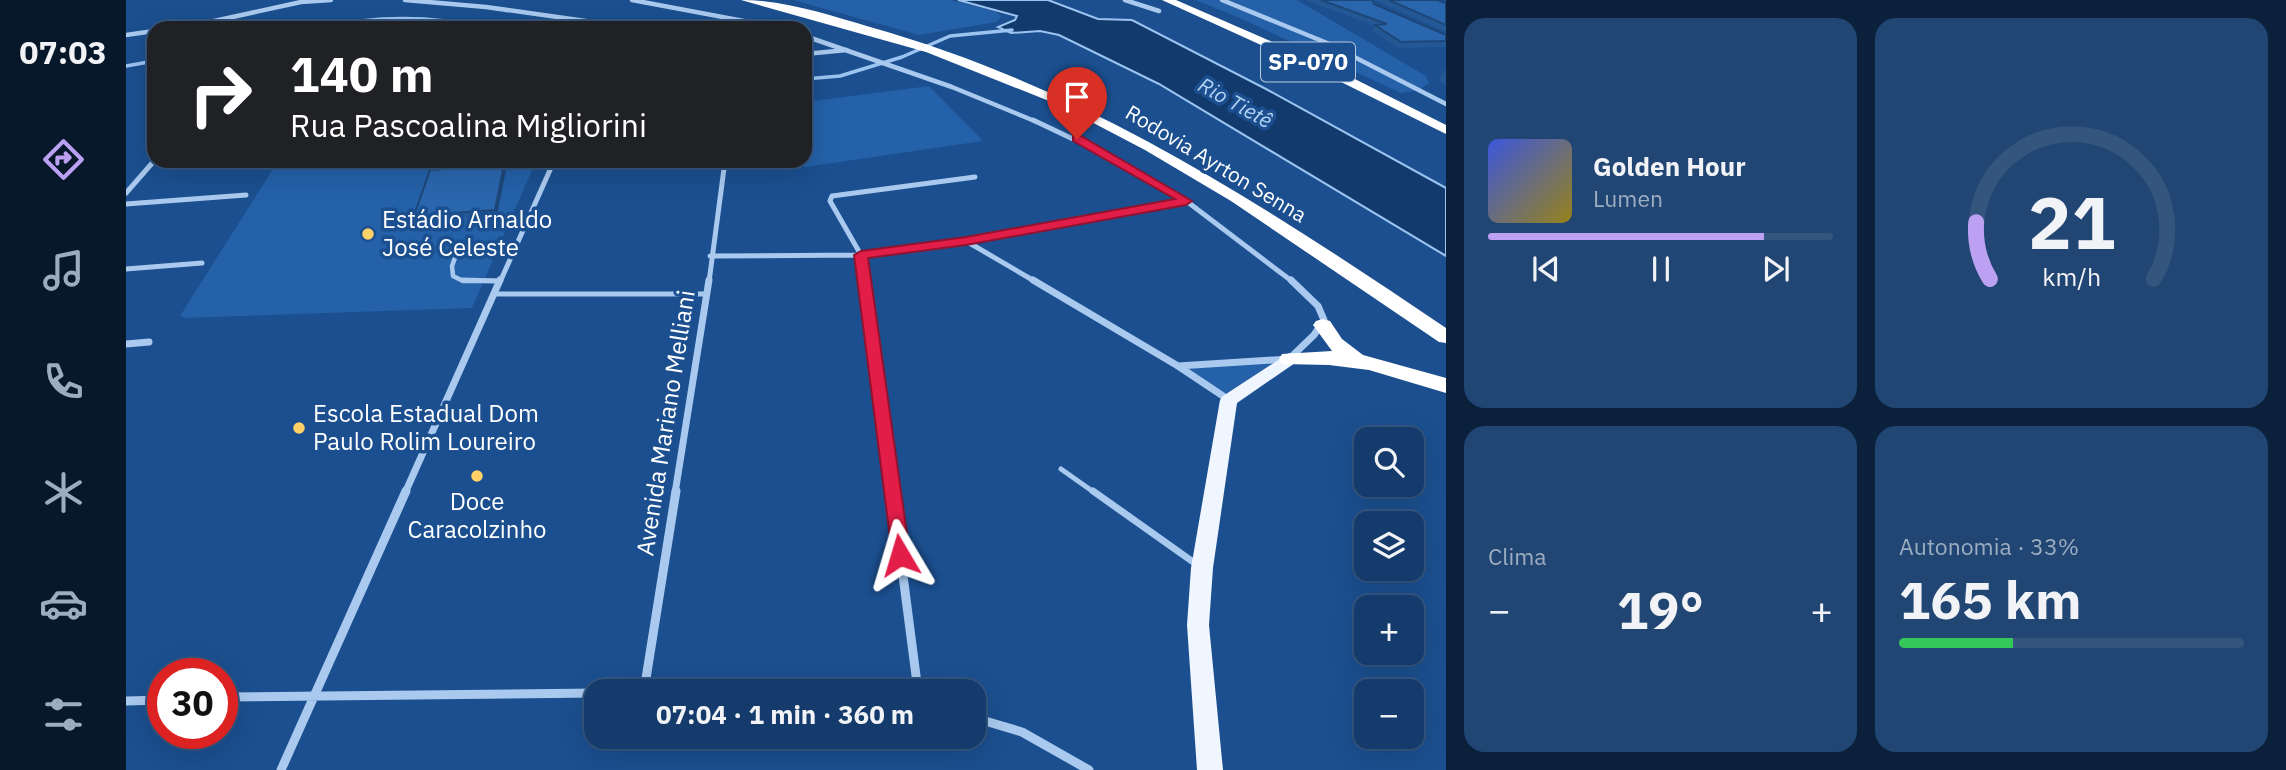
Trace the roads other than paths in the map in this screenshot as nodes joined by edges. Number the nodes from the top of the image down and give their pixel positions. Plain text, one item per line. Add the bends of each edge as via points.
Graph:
1 (331, 0) edge
2 (405, 0) edge
3 (632, 0) edge
4 (746, 0) edge
5 (1125, 0) edge
6 (1167, 0) edge
7 (1223, 0) edge
8 (1158, 11) dead end
9 (215, 21) edge
10 (585, 21) edge
11 (744, 21) edge
12 (147, 32) edge
13 (126, 35) edge
14 (812, 38) edge
15 (851, 50) junction
16 (812, 53) edge
17 (1446, 104) edge
18 (1446, 130) edge
19 (148, 168) edge
20 (551, 168) edge
21 (723, 168) edge
22 (975, 177) dead end
23 (126, 193) edge
24 (246, 195) dead end
25 (1186, 201) junction
26 (126, 204) edge
27 (966, 241) junction
28 (460, 244) dead end
29 (861, 255) junction
30 (710, 256) junction
31 (202, 263) dead end
32 (126, 270) edge
33 (500, 281) junction
34 (495, 293) junction
35 (706, 294) junction
36 (1323, 325) junction
37 (1446, 337) edge
38 (149, 342) dead end
39 (126, 344) edge
40 (1289, 359) junction
41 (1359, 359) junction
42 (1178, 366) junction
43 (1446, 386) edge
44 (1229, 400) junction
45 (1061, 469) dead end
46 (1202, 568) junction
47 (646, 679) edge
48 (916, 679) edge
49 (584, 693) edge
50 (316, 694) junction
51 (238, 696) edge
52 (147, 700) edge
53 (126, 701) edge
54 (986, 721) edge
55 (281, 770) edge
56 (1089, 770) edge
57 (1210, 770) edge

1 - 9 street
2 - 10 street
3 - 11 street
4 - 37 highway, Rodovia Ayrton Senna via 890,38 1058,100 1180,164 1292,232
5 - 8 street
6 - 18 highway, SP-070 via 1335,74
7 - 17 street via 1326,43
12 - 13 street
14 - 15 street
15 - 16 street
15 - 25 street via 1077,139
19 - 23 street
20 - 33 street
21 - 30 street, Avenida Mariano Melliani
22 - 29 street via 832,196
24 - 26 street
25 - 27 street
25 - 36 street via 1309,296 1325,317
27 - 29 street
27 - 42 street
28 - 33 lane via 453,276 463,281
29 - 30 street
29 - 48 street
30 - 35 street, Avenida Mariano Melliani
31 - 32 street
33 - 34 street
34 - 35 lane
34 - 50 street
35 - 47 street, Avenida Mariano Melliani
36 - 40 street
36 - 41 highway via 1335,344
38 - 39 street
40 - 41 highway
40 - 42 street
40 - 44 main road
41 - 43 highway
42 - 44 street
44 - 46 main road
45 - 46 lane
46 - 57 main road via 1198,625
49 - 50 street
50 - 51 street
50 - 55 street
52 - 53 street
54 - 56 street via 1022,732

